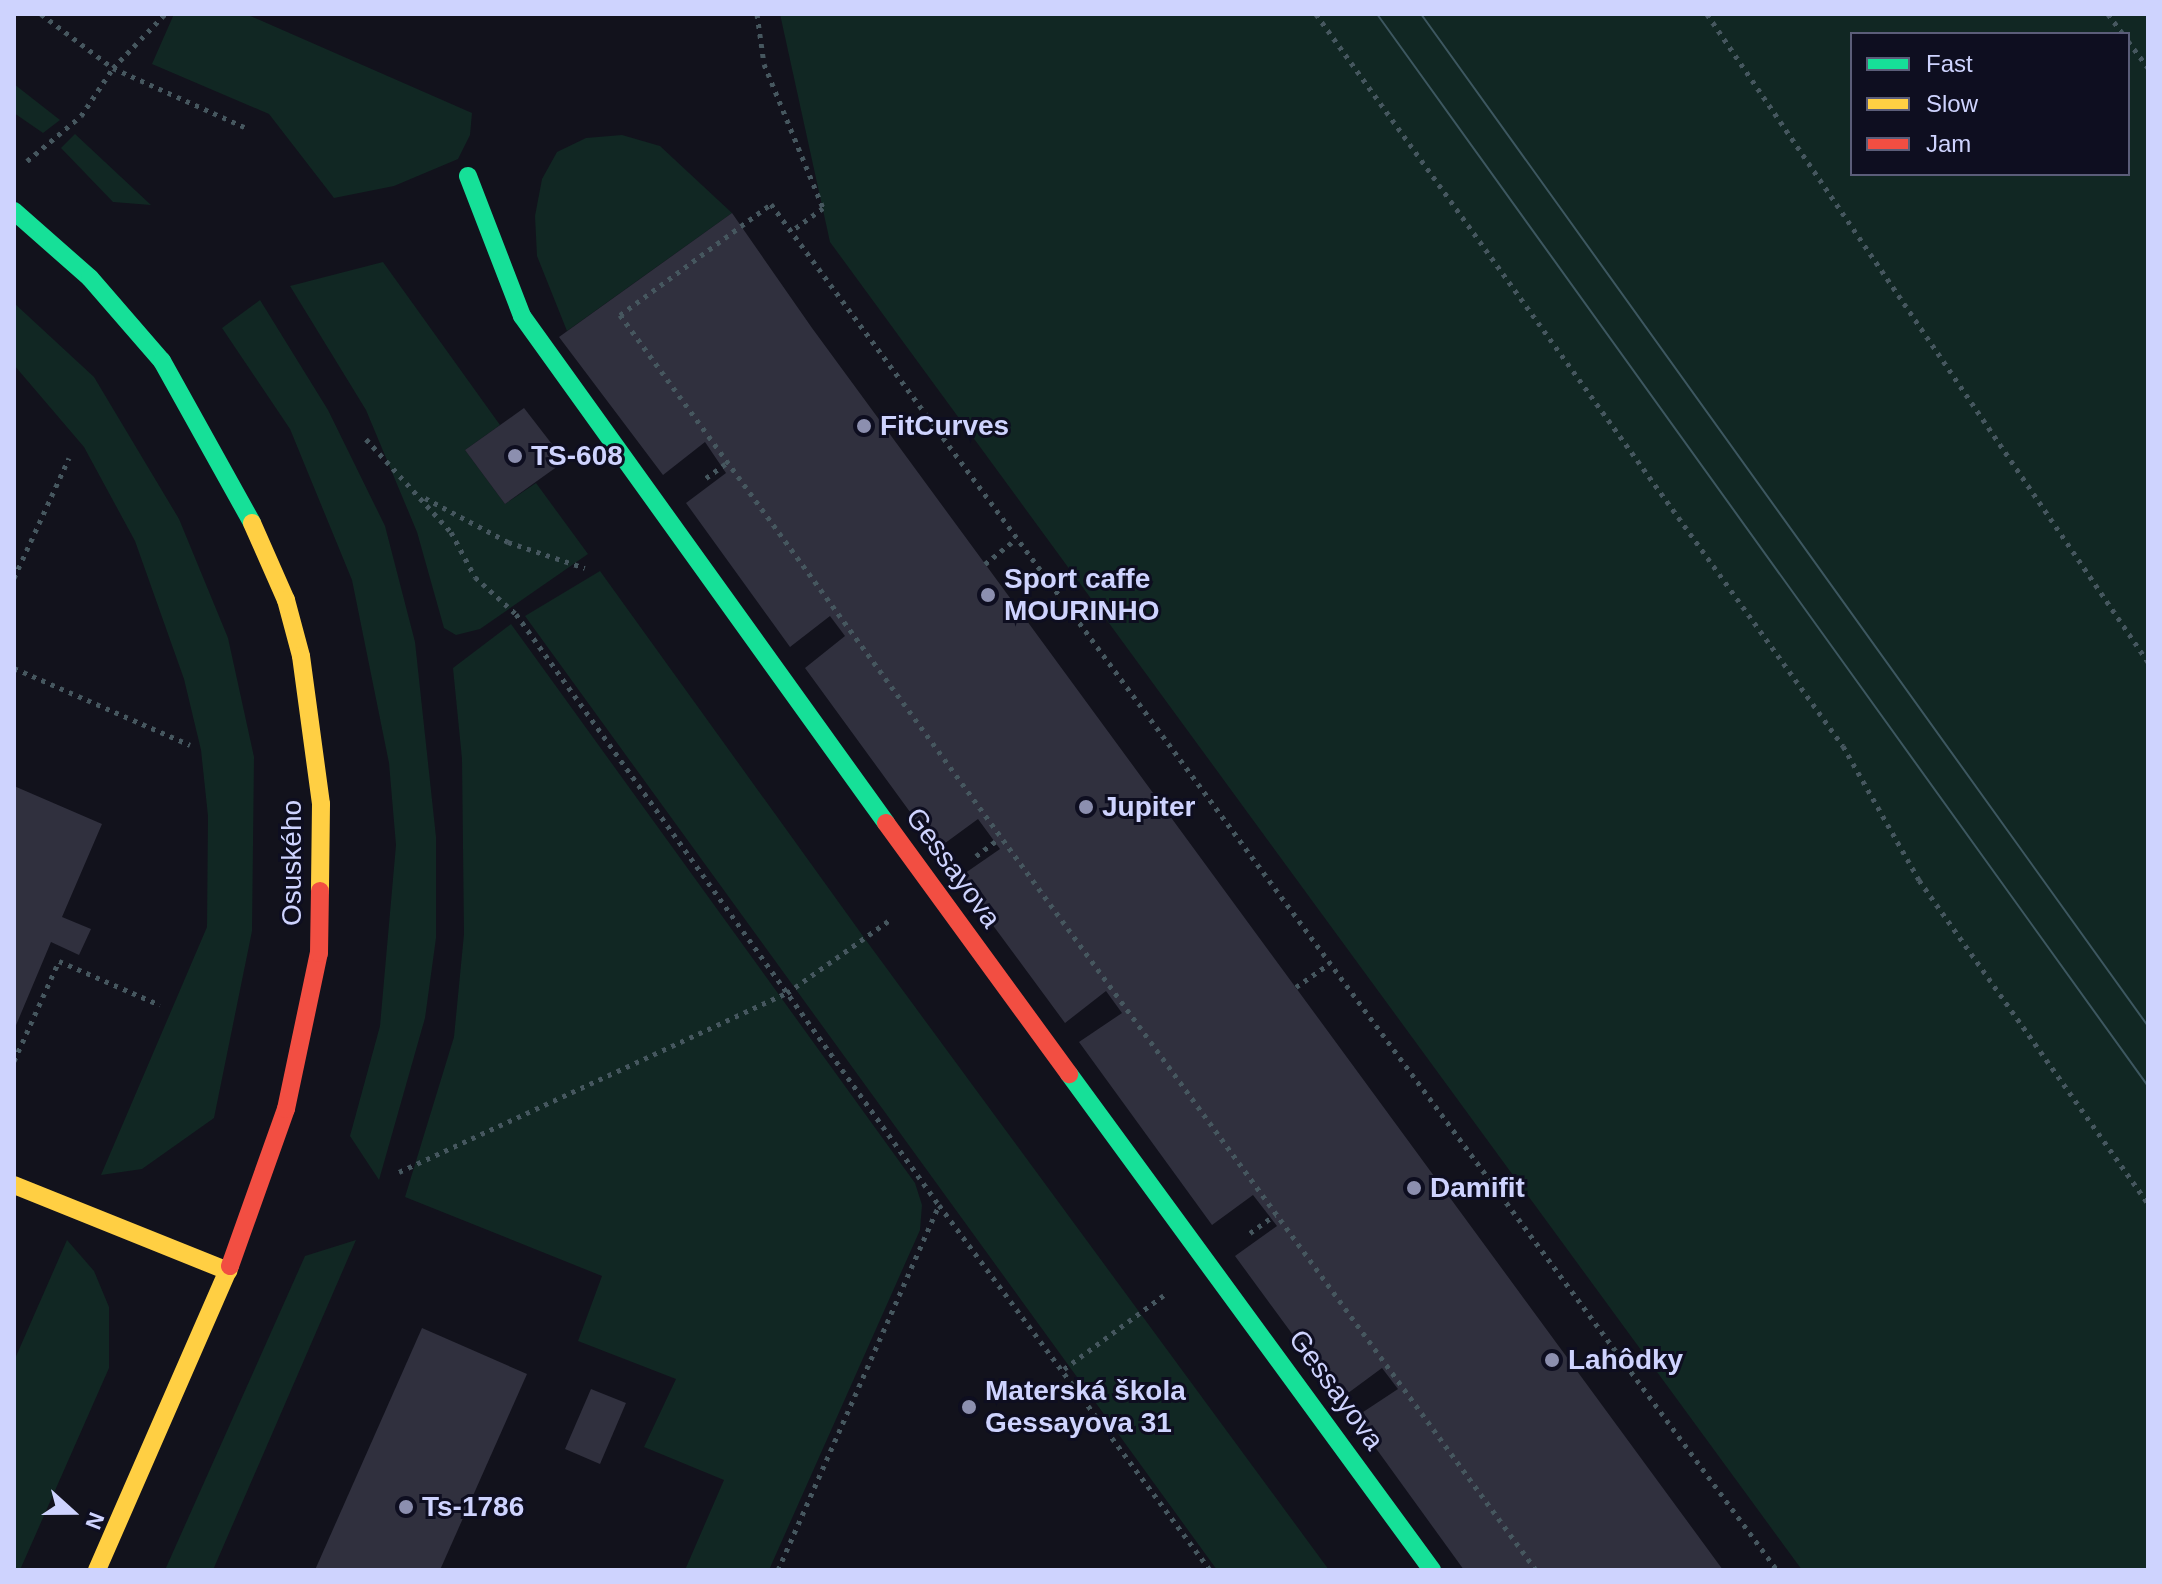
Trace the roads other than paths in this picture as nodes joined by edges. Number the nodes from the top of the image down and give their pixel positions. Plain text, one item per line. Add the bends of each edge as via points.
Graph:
1 (468, 176) dead end
2 (14, 211) edge
3 (14, 1185) edge
4 (228, 1271) junction
5 (97, 1570) edge
6 (1432, 1570) edge

1 - 6 street, Gessayova via 522,316
2 - 4 street, Osuského via 90,278 162,361 265,547 301,656 321,804 319,953 286,1109
3 - 4 street
4 - 5 street, Osuského

